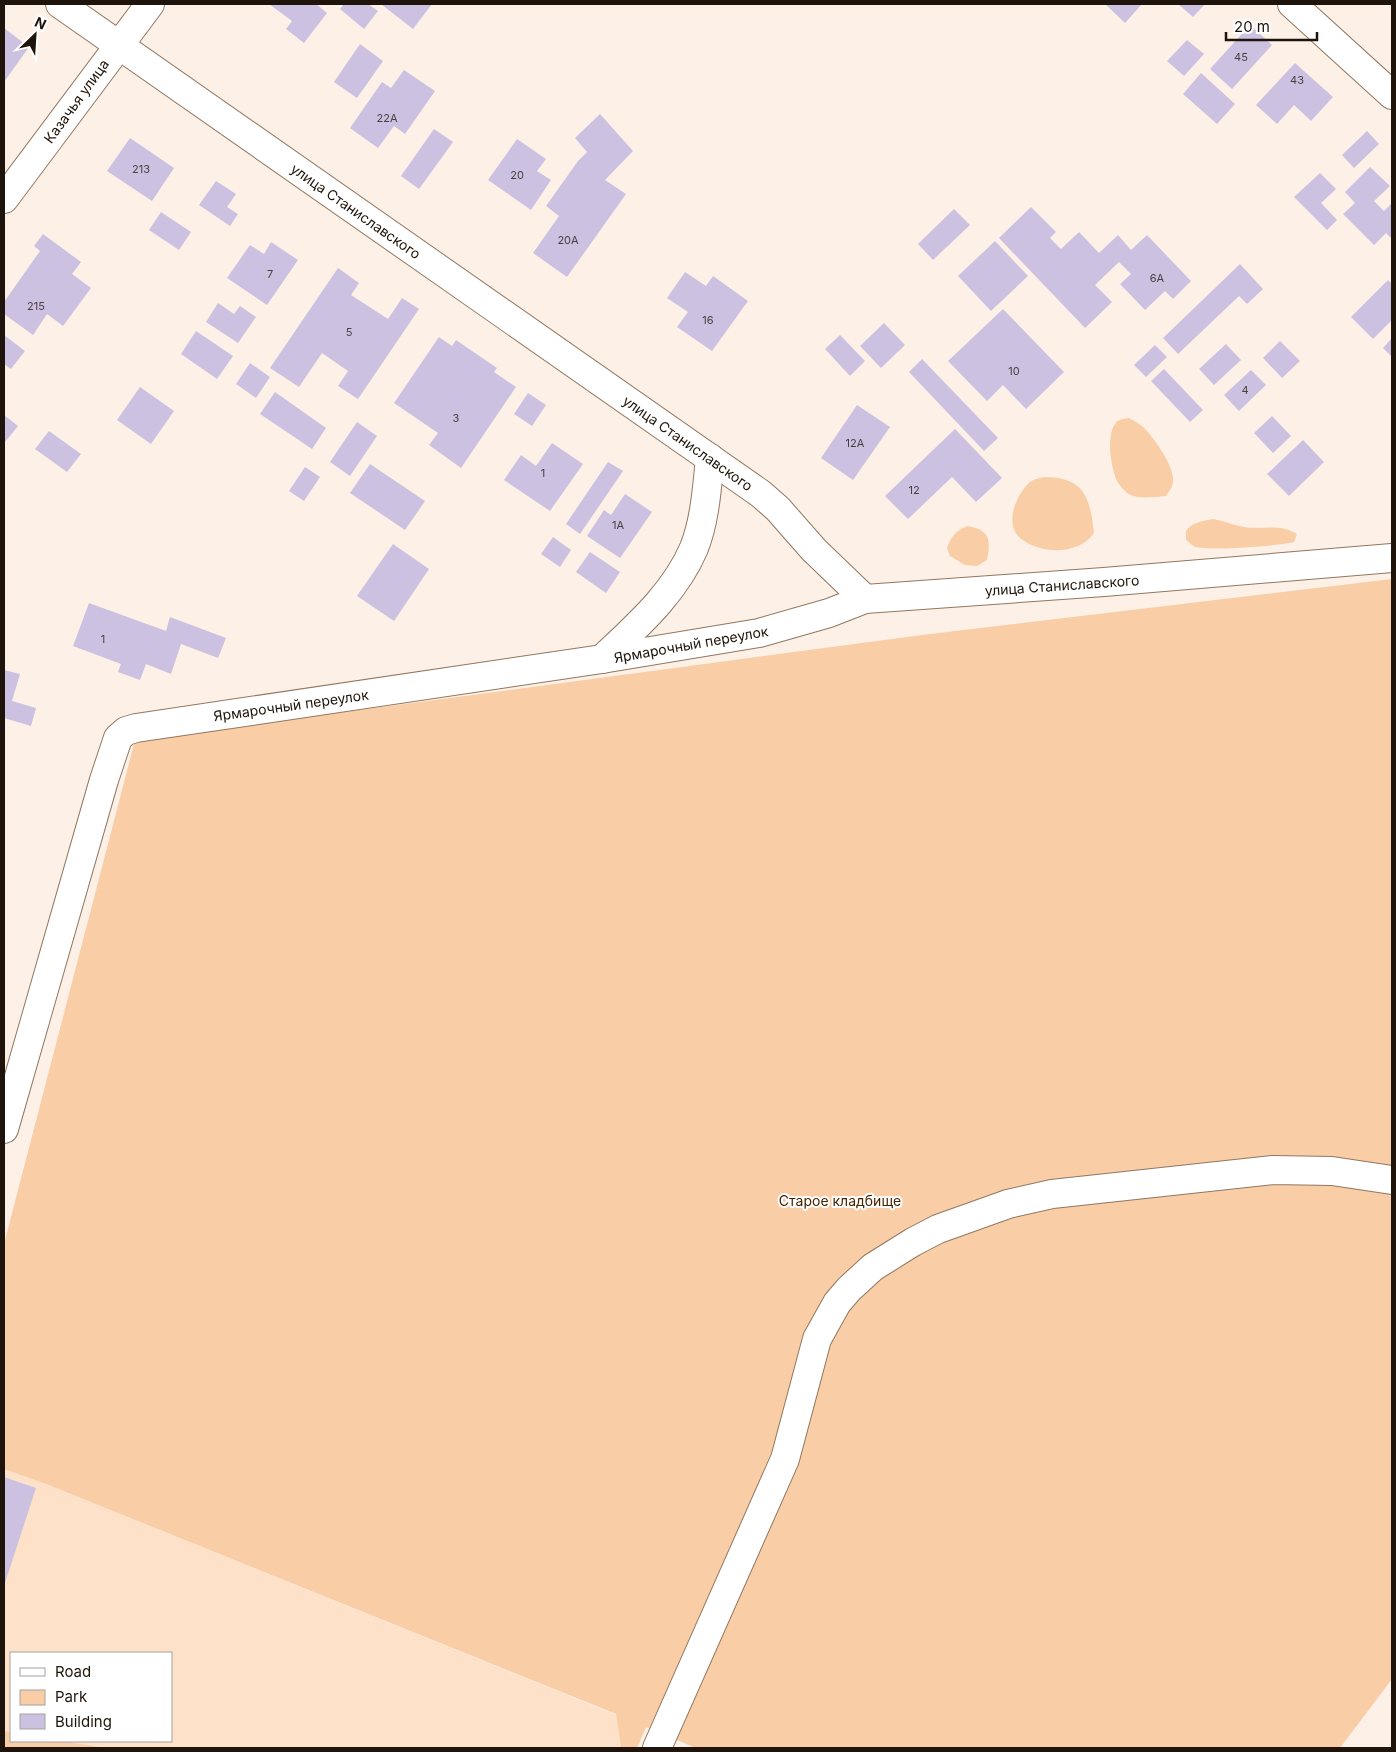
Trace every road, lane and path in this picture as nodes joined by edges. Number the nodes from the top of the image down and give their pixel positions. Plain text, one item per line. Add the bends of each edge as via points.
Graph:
1 (60, 4) edge
2 (150, 4) edge
3 (1292, 4) edge
4 (118, 44) junction
5 (1392, 95) edge
6 (4, 199) edge
7 (710, 458) junction
8 (1392, 558) edge
9 (865, 599) junction
10 (602, 659) junction
11 (4, 1129) edge
12 (1392, 1180) edge
13 (658, 1748) edge

1 - 4 street, улица Станиславского
2 - 4 street, Казачья улица
3 - 5 street
4 - 6 street, Казачья улица
4 - 7 street, улица Станиславского
7 - 9 street, улица Станиславского via 778,509 814,550
7 - 10 street via 702,519 684,569 658,605
8 - 9 street, улица Станиславского
9 - 10 street, Ярмарочный переулок via 759,633
10 - 11 street, Ярмарочный переулок via 126,731 118,738 106,772
12 - 13 street via 1332,1171 1273,1170 1052,1194 1008,1204 938,1229 890,1254 873,1267 837,1303 817,1339 785,1458

